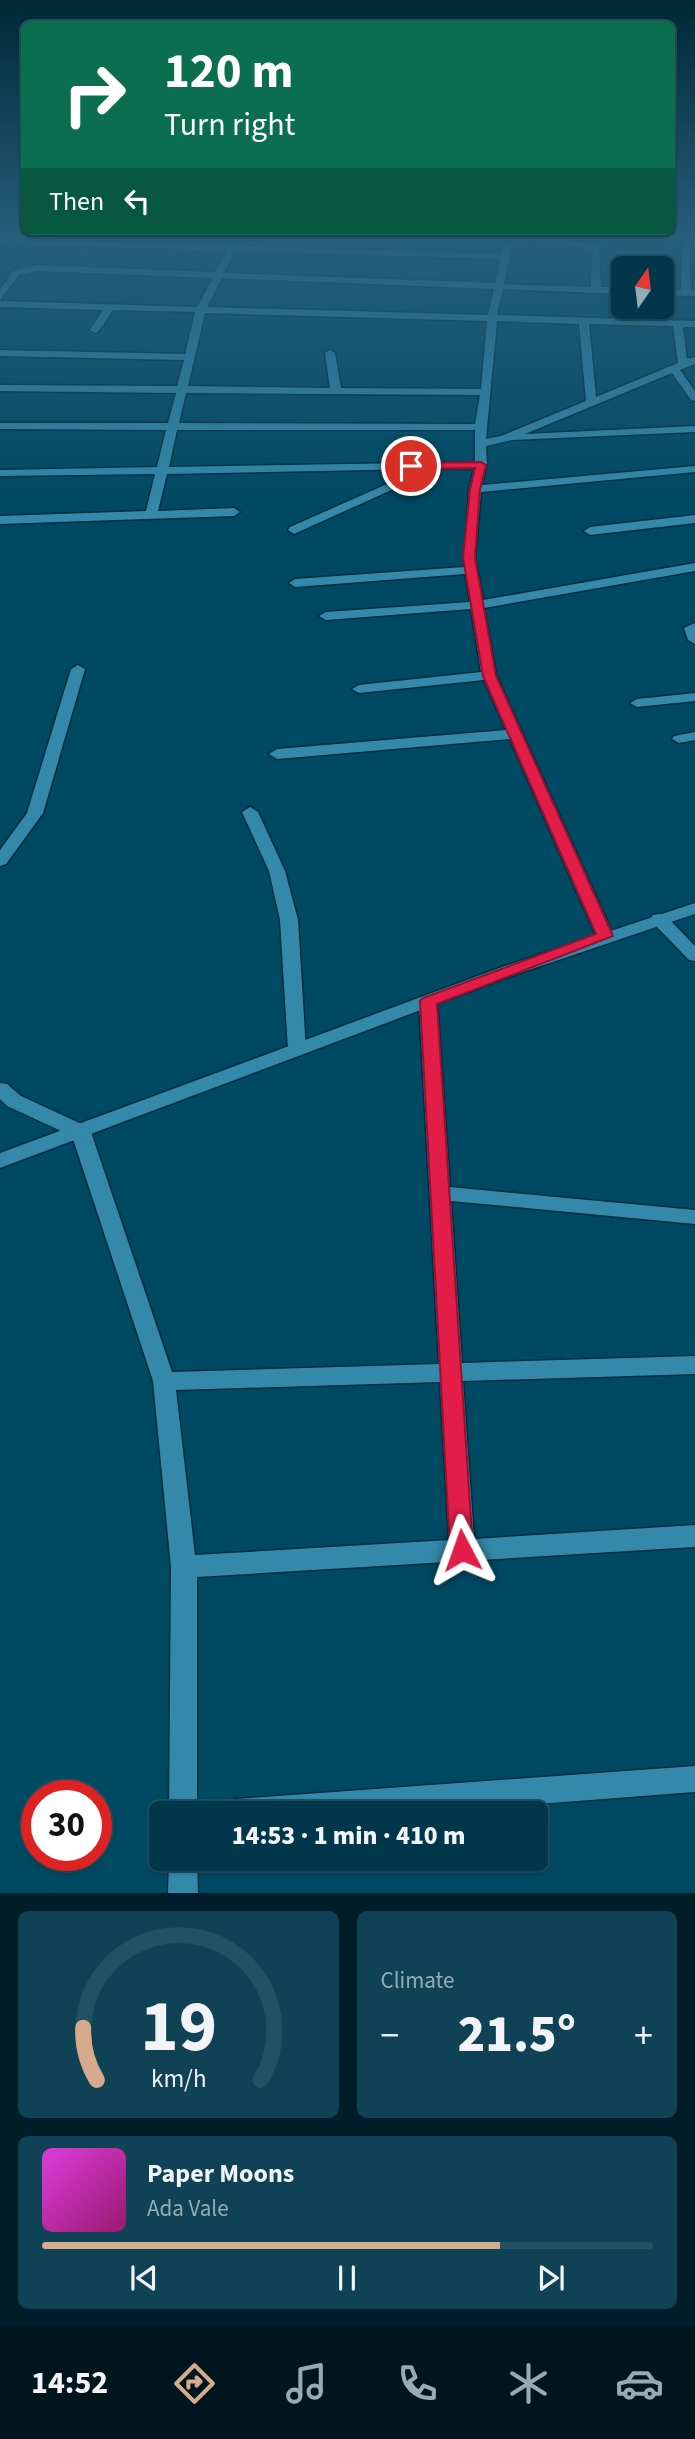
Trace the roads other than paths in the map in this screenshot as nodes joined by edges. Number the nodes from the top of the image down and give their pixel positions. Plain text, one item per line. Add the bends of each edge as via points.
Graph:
1 (97, 327) edge
2 (196, 327) edge
3 (491, 327) edge
4 (585, 327) edge
5 (678, 327) edge
6 (95, 330) dead end
7 (0, 353) edge
8 (330, 353) dead end
9 (189, 357) junction
10 (695, 360) edge
11 (678, 367) junction
12 (0, 388) edge
13 (181, 389) junction
14 (337, 390) junction
15 (486, 391) junction
16 (695, 398) edge
17 (591, 402) junction
18 (0, 426) edge
19 (175, 426) junction
20 (480, 427) junction
21 (695, 429) edge
22 (504, 439) junction
23 (480, 444) junction
24 (481, 465) junction
25 (439, 466) junction
26 (695, 469) edge
27 (160, 471) junction
28 (0, 473) edge
29 (475, 489) junction
30 (234, 512) dead end
31 (151, 516) junction
32 (695, 519) edge
33 (0, 520) edge
34 (294, 530) dead end
35 (590, 531) dead end
36 (695, 567) edge
37 (473, 570) junction
38 (295, 583) dead end
39 (477, 606) junction
40 (326, 616) dead end
41 (695, 627) edge
42 (695, 640) edge
43 (78, 669) dead end
44 (489, 676) junction
45 (359, 689) dead end
46 (695, 697) edge
47 (637, 703) dead end
48 (515, 734) junction
49 (695, 736) edge
50 (679, 738) dead end
51 (277, 754) dead end
52 (250, 812) dead end
53 (0, 861) edge
54 (695, 908) edge
55 (659, 919) junction
56 (605, 936) junction
57 (695, 956) edge
58 (428, 1001) junction
59 (297, 1050) junction
60 (0, 1088) edge
61 (81, 1132) junction
62 (0, 1161) edge
63 (440, 1193) junction
64 (695, 1217) edge
65 (695, 1365) edge
66 (451, 1373) junction
67 (164, 1381) junction
68 (695, 1536) edge
69 (462, 1550) junction
70 (184, 1567) junction
71 (695, 1779) edge
72 (183, 1801) edge
73 (398, 1801) edge
74 (183, 1871) edge
75 (183, 1893) edge

1 - 6 street
2 - 9 street
3 - 15 street
4 - 17 street
5 - 11 street
7 - 9 street
8 - 14 street
9 - 13 street
10 - 11 street
11 - 16 street
11 - 17 street
12 - 13 street
13 - 14 street
13 - 19 street
14 - 15 street
15 - 20 street
17 - 22 street
18 - 19 street
19 - 20 street
19 - 27 street
20 - 23 street
21 - 22 street
22 - 23 street
23 - 24 street
24 - 25 street
24 - 29 street
25 - 27 street
25 - 34 street
26 - 29 street
27 - 28 street
27 - 31 street
29 - 37 street via 469,558
30 - 31 street
31 - 33 street
32 - 35 street
36 - 39 street
37 - 38 street
37 - 39 street
39 - 40 street
39 - 44 street
41 - 42 street via 691,628
43 - 53 street via 35,813
44 - 45 street
44 - 48 street
46 - 47 street
48 - 51 street
48 - 56 street
49 - 50 street
52 - 59 street via 277,870 289,920
54 - 55 street
55 - 56 street
55 - 57 street
56 - 58 street
58 - 59 street
58 - 63 street
59 - 61 street
60 - 61 street via 14,1101
61 - 62 street
61 - 67 street
63 - 64 street
63 - 66 street
65 - 66 street
66 - 67 street
66 - 69 street
67 - 70 street
68 - 69 street
69 - 70 street
70 - 72 street
71 - 73 street
74 - 75 street

